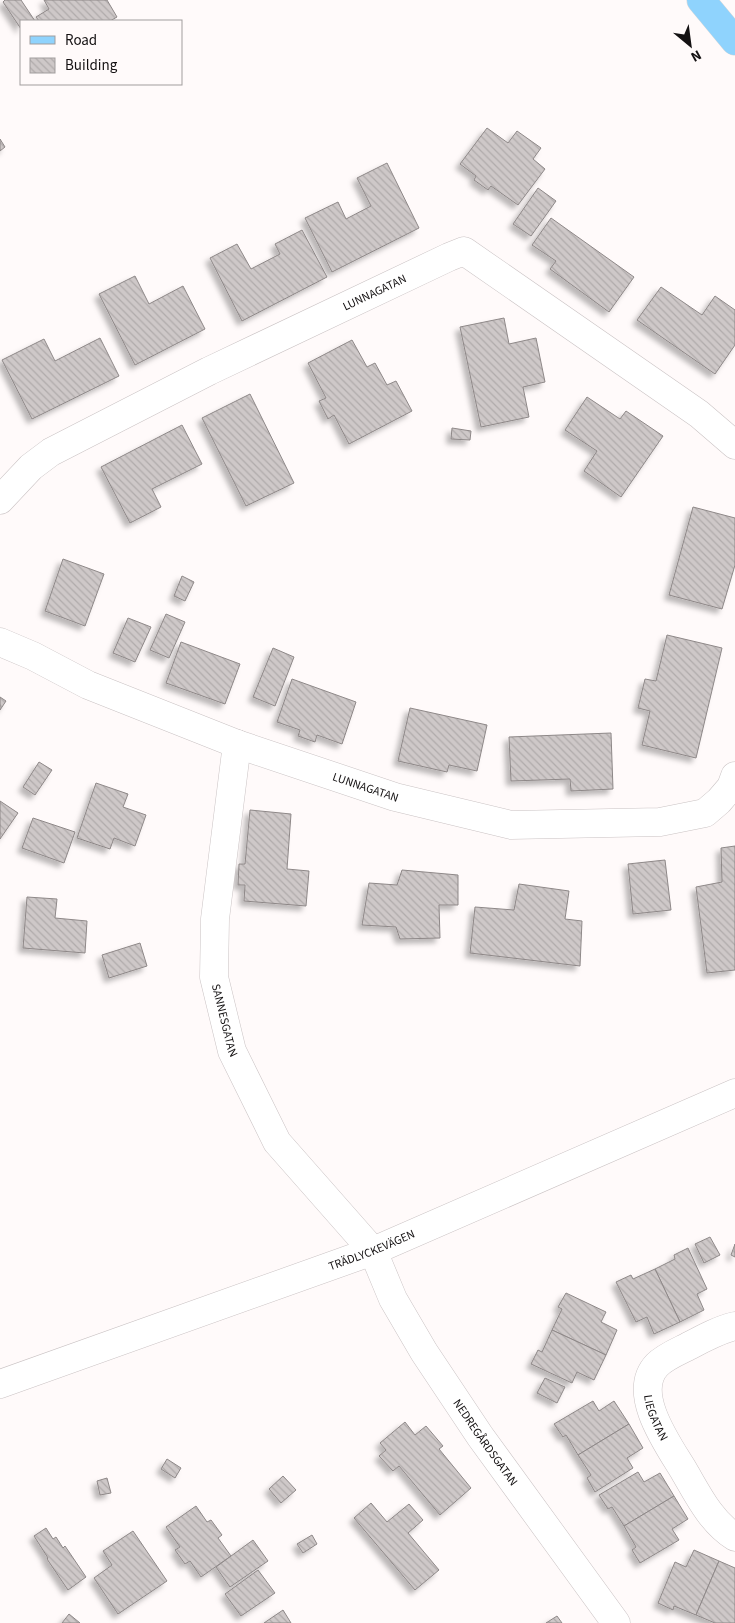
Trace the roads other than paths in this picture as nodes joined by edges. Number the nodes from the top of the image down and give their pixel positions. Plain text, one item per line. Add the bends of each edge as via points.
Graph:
1 (701, 0) edge
2 (735, 42) edge
3 (735, 444) edge
4 (0, 500) edge
5 (0, 642) edge
6 (237, 744) junction
7 (735, 776) edge
8 (735, 1093) edge
9 (373, 1251) junction
10 (735, 1326) edge
11 (0, 1384) edge
12 (735, 1537) edge
13 (616, 1623) edge

1 - 2 main road
3 - 4 street, LUNNAGATAN via 699,414 464,251 209,371 51,452 31,467
5 - 6 street, LUNNAGATAN via 88,685
6 - 7 street, LUNNAGATAN via 395,797 512,825 660,822 704,813 719,801
6 - 9 street, SANNESGATAN via 215,919 214,977 232,1051 277,1142
8 - 9 street, TRÄDLYCKEVÄGEN
9 - 11 street, TRÄDLYCKEVÄGEN
9 - 13 street, NEDREGÅRDSGATAN via 393,1299 424,1352 480,1436
10 - 12 street, LIEGATAN via 723,1328 667,1357 650,1375 648,1390 649,1405 671,1450 711,1516

